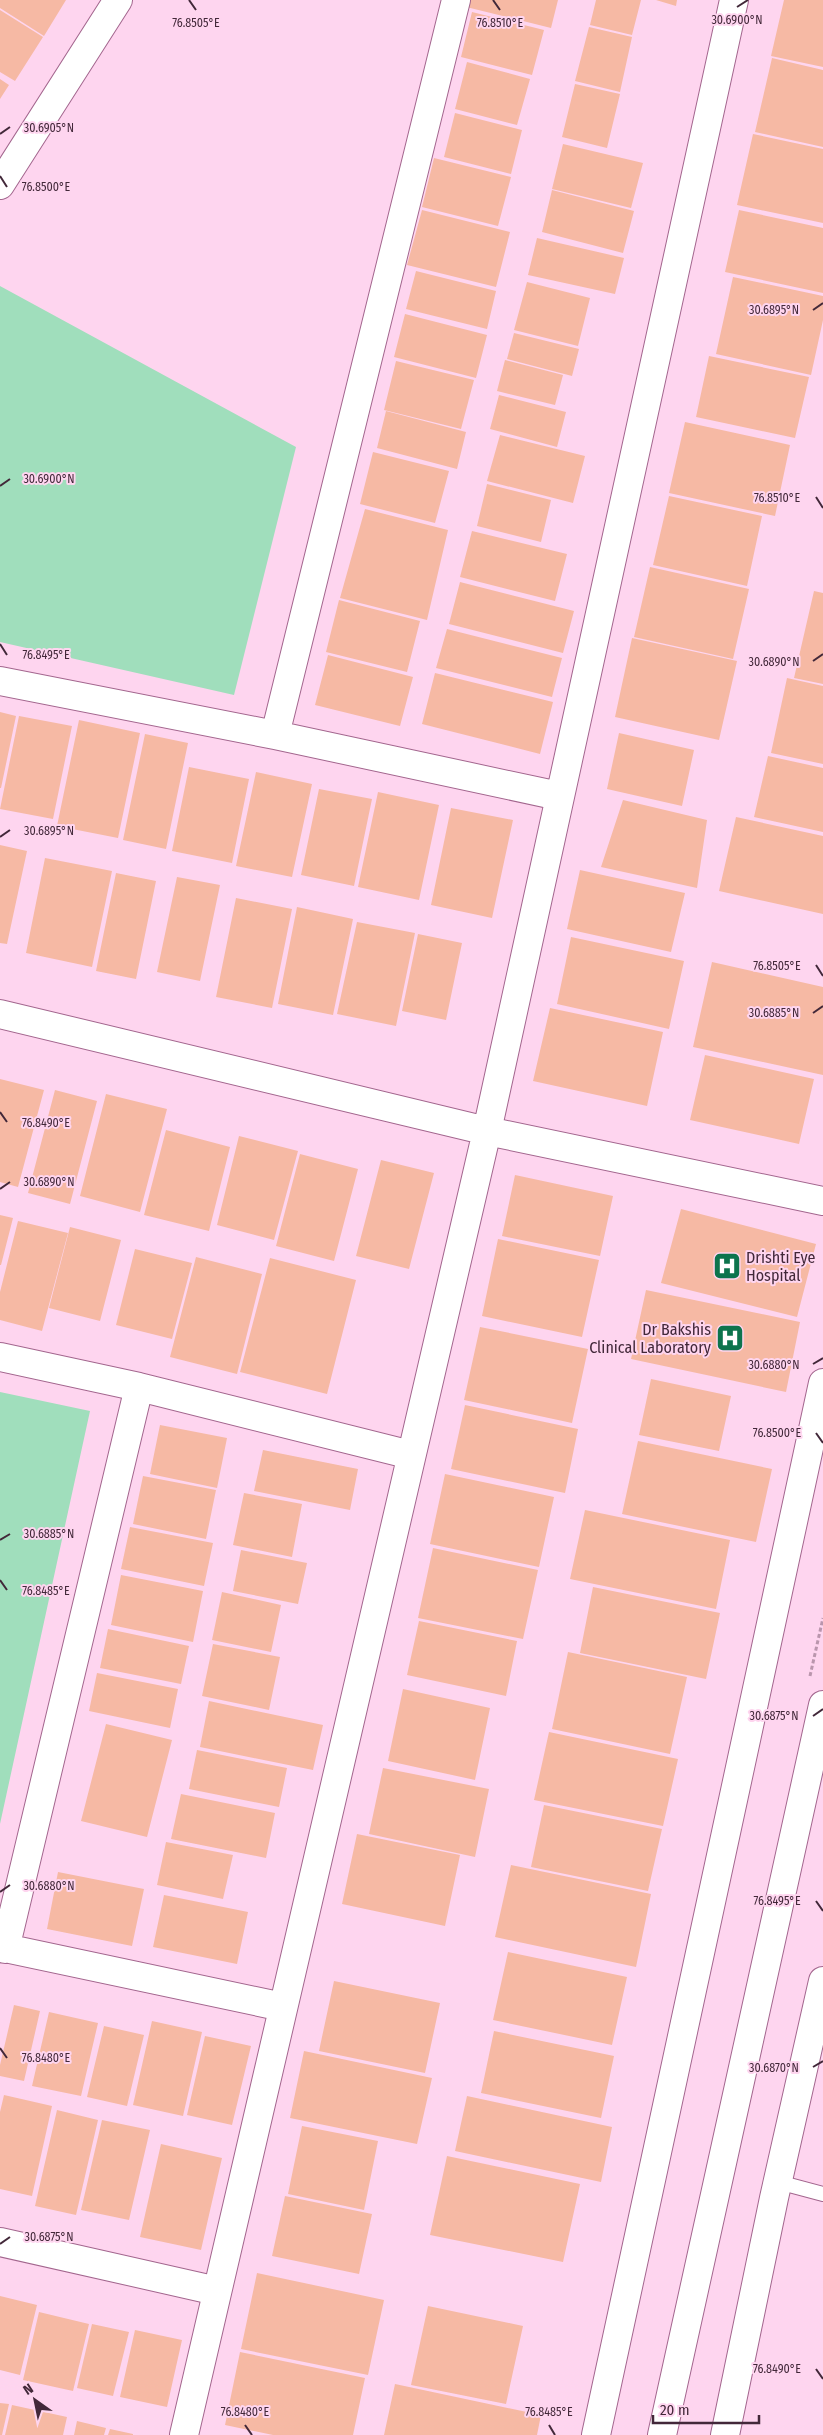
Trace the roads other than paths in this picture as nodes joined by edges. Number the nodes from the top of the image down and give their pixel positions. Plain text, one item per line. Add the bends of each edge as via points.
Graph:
1 (118, 0) edge
2 (456, 0) edge
3 (734, 0) edge
4 (0, 185) edge
5 (0, 681) edge
6 (275, 735) junction
7 (559, 796) junction
8 (0, 1014) edge
9 (487, 1131) junction
10 (823, 1202) edge
11 (0, 1357) edge
12 (823, 1383) edge
13 (140, 1386) junction
14 (411, 1455) junction
15 (823, 1705) edge
16 (818, 1753) edge
17 (2, 1948) edge
18 (823, 1981) edge
19 (283, 2007) junction
20 (778, 2182) junction
21 (823, 2194) edge
22 (0, 2242) edge
23 (217, 2291) junction
24 (184, 2435) edge
25 (596, 2435) edge
26 (662, 2435) edge
27 (725, 2435) edge

1 - 4 street
2 - 6 street
3 - 7 street
5 - 6 street
6 - 7 street
7 - 9 street
8 - 9 street
9 - 10 street
9 - 14 street
11 - 13 street
12 - 25 street
13 - 14 street
13 - 17 street
14 - 19 street
15 - 16 street
16 - 26 street
17 - 19 street
18 - 20 street
19 - 23 street
20 - 21 lane
20 - 27 street
22 - 23 street
23 - 24 street

